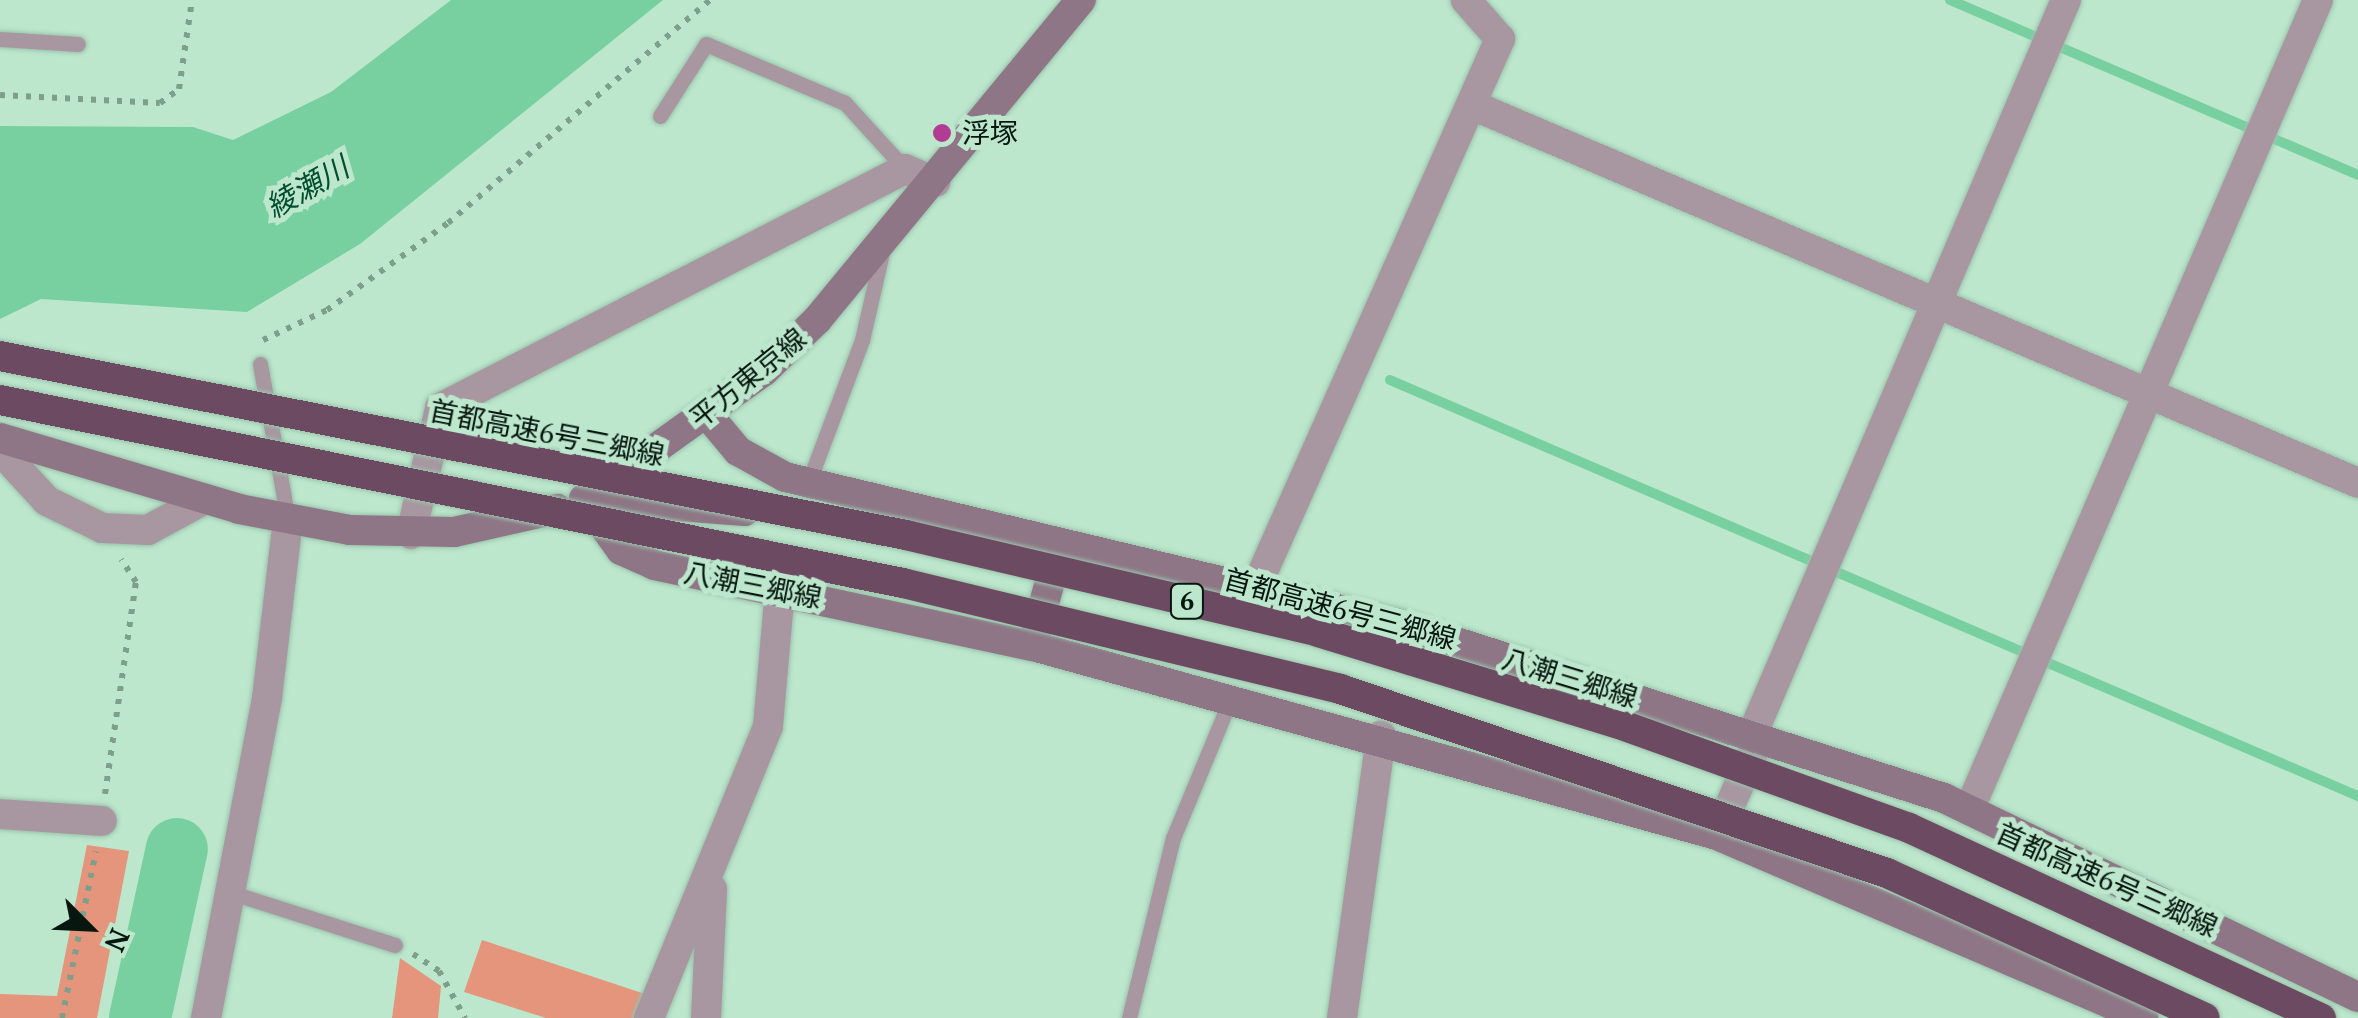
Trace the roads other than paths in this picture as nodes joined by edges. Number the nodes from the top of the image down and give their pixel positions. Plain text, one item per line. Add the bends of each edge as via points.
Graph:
1 (1081, 0) edge
2 (1466, 0) edge
3 (2066, 0) edge
4 (2318, 0) edge
5 (0, 39) edge
6 (78, 44) dead end
7 (1472, 105) junction
8 (660, 116) dead end
9 (905, 169) junction
10 (934, 182) junction
11 (884, 244) junction
12 (1938, 302) junction
13 (0, 356) edge
14 (260, 364) road end
15 (2147, 391) junction
16 (0, 400) edge
17 (707, 414) junction
18 (0, 438) edge
19 (0, 450) edge
20 (808, 481) junction
21 (2358, 482) edge
22 (205, 499) junction
23 (584, 499) junction
24 (956, 513) junction
25 (288, 520) junction
26 (411, 534) junction
27 (1062, 537) junction
28 (1256, 585) junction
29 (780, 590) junction
30 (1032, 646) junction
31 (1230, 698) junction
32 (1381, 736) junction
33 (1756, 736) junction
34 (1970, 810) junction
35 (0, 814) edge
36 (102, 821) road end
37 (1717, 835) junction
38 (712, 880) junction
39 (232, 893) junction
40 (399, 947) road end
41 (2358, 997) edge
42 (2093, 1006) edge
43 (206, 1018) edge
44 (650, 1018) edge
45 (706, 1018) edge
46 (1129, 1018) edge
47 (1342, 1018) edge
48 (2143, 1018) edge
49 (2206, 1018) edge
50 (2321, 1018) edge

1 - 10 main road, 平方東京線
2 - 7 street via 1500,38
3 - 12 street
4 - 15 street
5 - 6 lane
7 - 12 street
7 - 28 street
8 - 9 lane via 706,44 845,103
9 - 10 street
9 - 26 street via 440,408
10 - 11 main road, 平方東京線
11 - 17 main road, 平方東京線 via 818,320
11 - 20 lane via 862,340
12 - 15 street
12 - 33 street
13 - 50 highway, 首都高速6号三郷線 / 6, bridge via 906,535 1318,632 1616,723 1910,828
14 - 25 lane
15 - 21 street
15 - 34 street
16 - 49 highway, 6, bridge via 903,584 1340,689 1851,859
17 - 20 main road, 八潮三郷線 via 760,468
17 - 23 main road, 平方東京線
18 - 22 main road, 平方東京線
19 - 22 street via 46,501 102,528 148,530
20 - 24 main road, 八潮三郷線
22 - 25 main road, 平方東京線
23 - 24 main road via 674,510
23 - 26 main road, 平方東京線 via 521,521
23 - 29 main road, 八潮三郷線 via 635,558
24 - 27 main road, 八潮三郷線
25 - 26 main road, 平方東京線
25 - 39 street
27 - 28 main road, 八潮三郷線
27 - 30 main road
28 - 33 main road, 八潮三郷線
29 - 30 main road, 八潮三郷線
29 - 38 street via 768,726
30 - 31 main road, 八潮三郷線
31 - 32 main road, 八潮三郷線
31 - 46 lane via 1172,838
32 - 37 main road, 八潮三郷線
32 - 47 street
33 - 34 main road, 八潮三郷線
33 - 37 street
34 - 41 main road, 八潮三郷線
35 - 36 street
37 - 42 main road, 八潮三郷線
38 - 44 street via 672,949
38 - 45 street
39 - 40 lane
39 - 43 street
42 - 48 main road, 八潮三郷線

